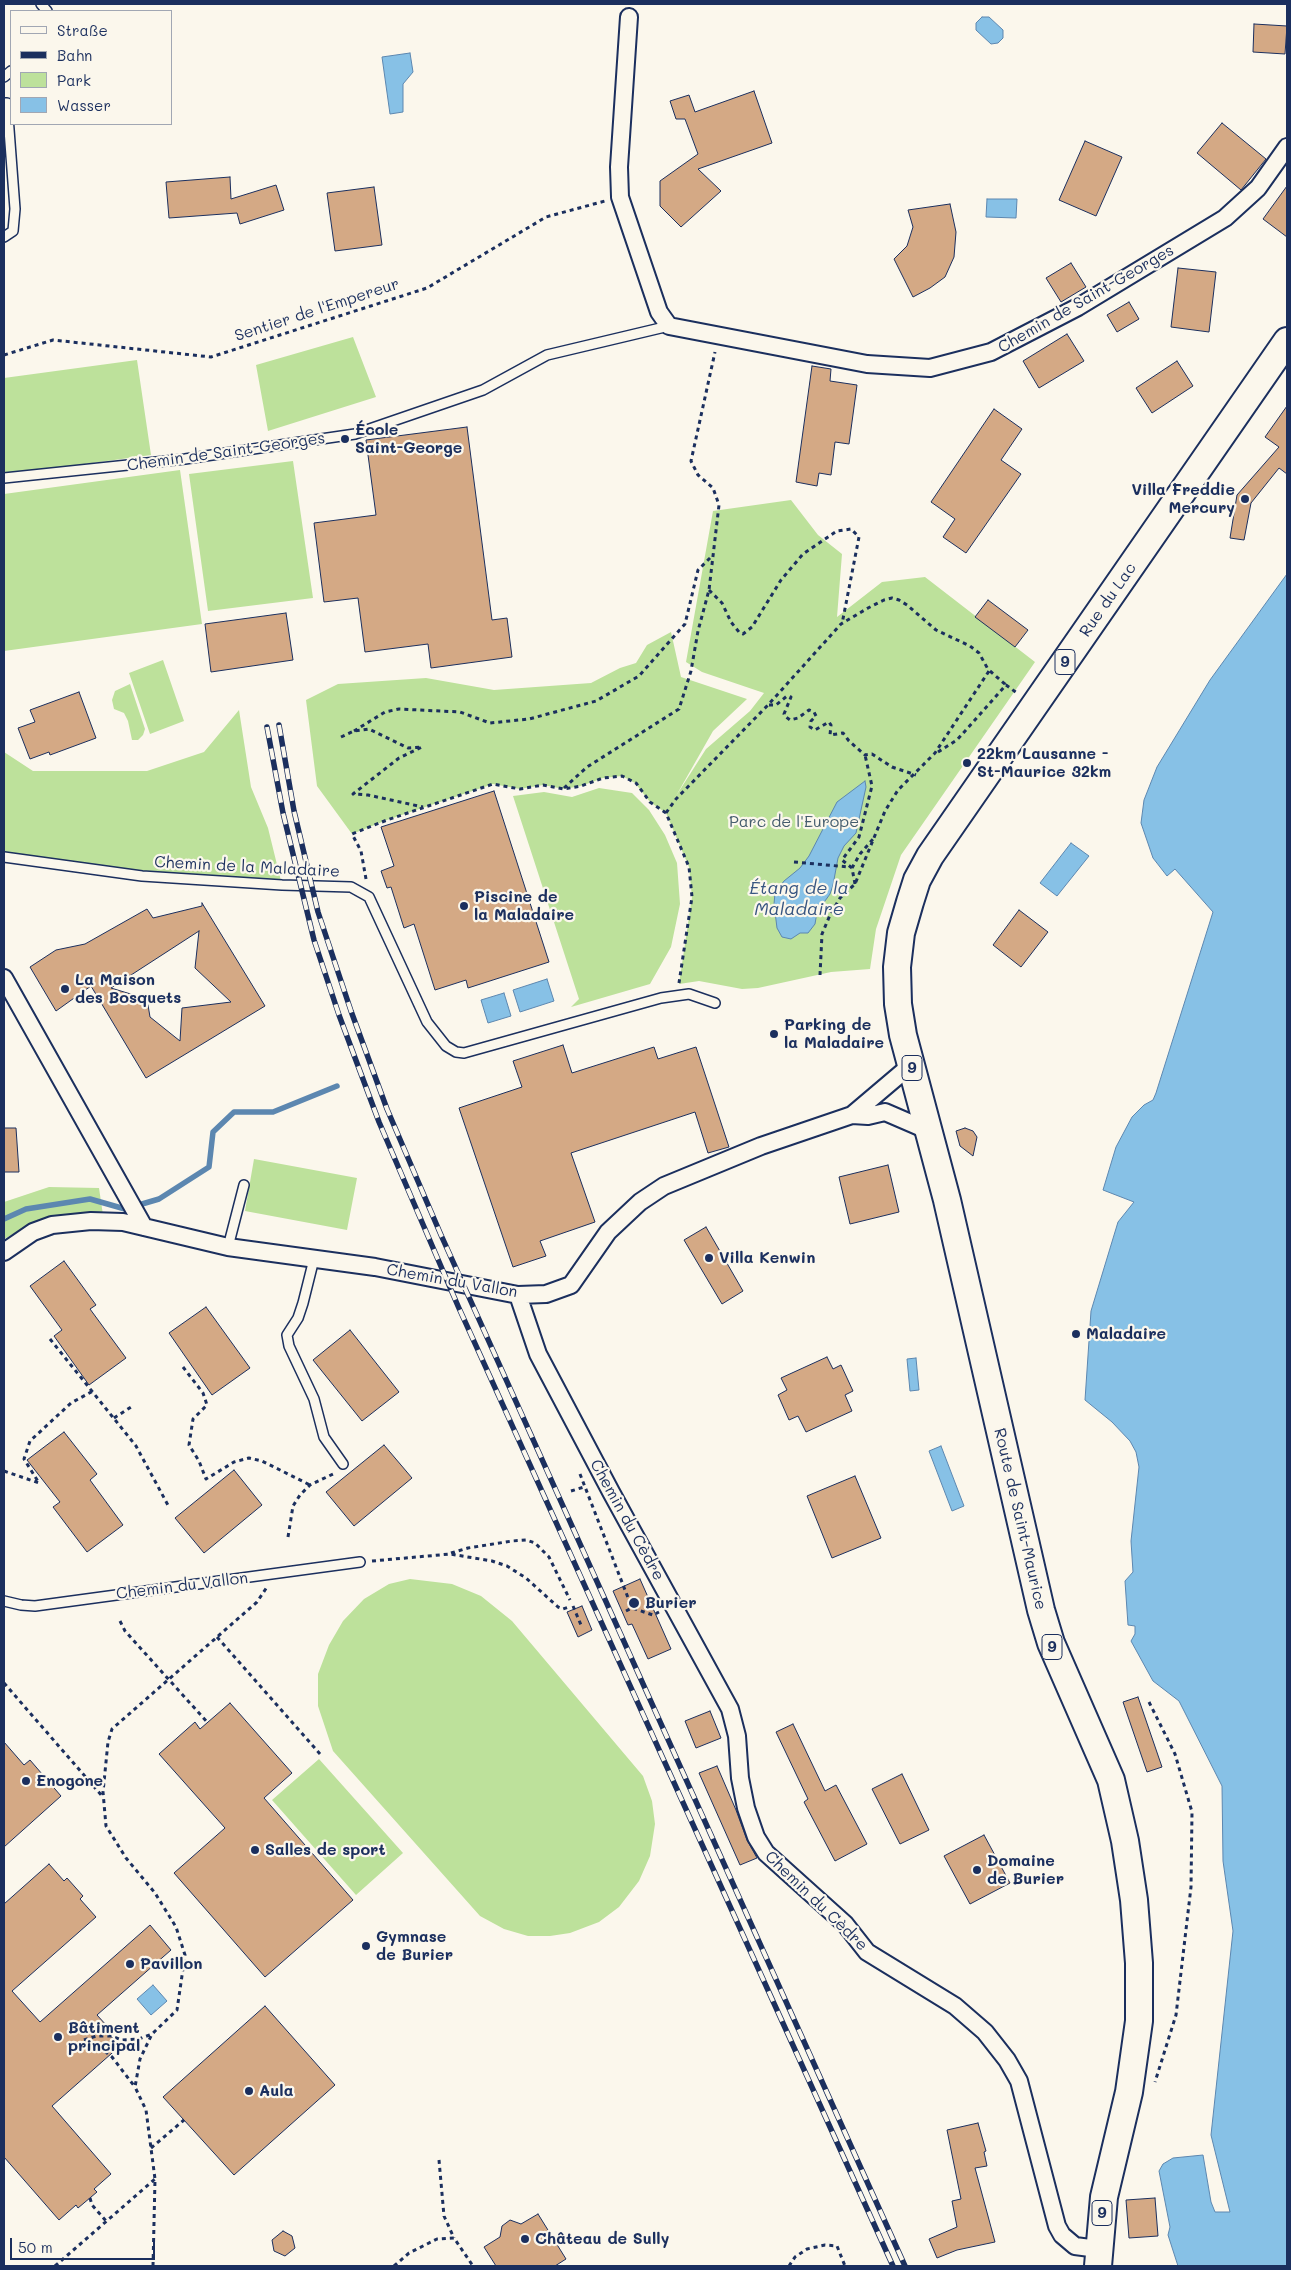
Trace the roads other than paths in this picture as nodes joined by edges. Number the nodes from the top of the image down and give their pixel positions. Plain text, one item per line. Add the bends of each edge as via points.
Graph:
1 (629, 17) dead end
2 (4, 103) edge
3 (1287, 147) edge
4 (4, 236) edge
5 (669, 326) junction
6 (1287, 341) edge
7 (4, 478) edge
8 (4, 857) edge
9 (4, 978) edge
10 (715, 1003) dead end
11 (898, 1004) joint
12 (911, 1065) junction
13 (852, 1115) junction
14 (929, 1131) junction
15 (244, 1185) dead end
16 (141, 1221) junction
17 (228, 1247) junction
18 (4, 1252) edge
19 (314, 1259) junction
20 (518, 1295) junction
21 (343, 1464) dead end
22 (360, 1562) road end
23 (4, 1601) edge
24 (1098, 2258) edge

1 - 5 street via 620,197 659,312
2 - 4 lane via 7,103 15,209 13,231
3 - 5 street, Chemin de Saint-Georges via 1258,188 1225,218 1078,307 991,352 930,368 867,364
5 - 7 lane, Chemin de Saint-Georges via 547,355 483,390 355,434 185,460
6 - 11 main road, Rue du Lac / 9 via 930,856 918,880 901,933 896,967
8 - 10 lane, Chemin de la Maladaire via 142,876 351,887 369,897 427,1022 446,1046 456,1052 464,1053 661,998 688,994
9 - 16 street
11 - 12 main road, Route de Saint-Maurice / 9
12 - 13 street, Chemin du Vallon
12 - 14 main road, Route de Saint-Maurice / 9
13 - 14 street, Chemin du Vallon via 885,1112
13 - 20 street, Chemin du Vallon via 760,1146 664,1186 640,1202 608,1232 571,1286 546,1294
14 - 24 main road, Route de Saint-Maurice / 9 via 1041,1610 1051,1643 1111,1780 1134,1900 1139,2021 1128,2092 1104,2197
15 - 17 lane
16 - 17 street, Chemin du Vallon
16 - 18 street, Chemin du Vallon via 52,1225 33,1232
17 - 19 street, Chemin du Vallon
19 - 20 street, Chemin du Vallon via 375,1267
19 - 21 lane via 298,1318 287,1336 314,1398 324,1437
20 - 24 street, Chemin du Cèdre via 538,1354 730,1709 739,1750 742,1791 756,1837 772,1860 851,1932 867,1952 968,2016 994,2042 1019,2081 1057,2226 1075,2246
22 - 23 lane, Chemin du Vallon via 35,1606

